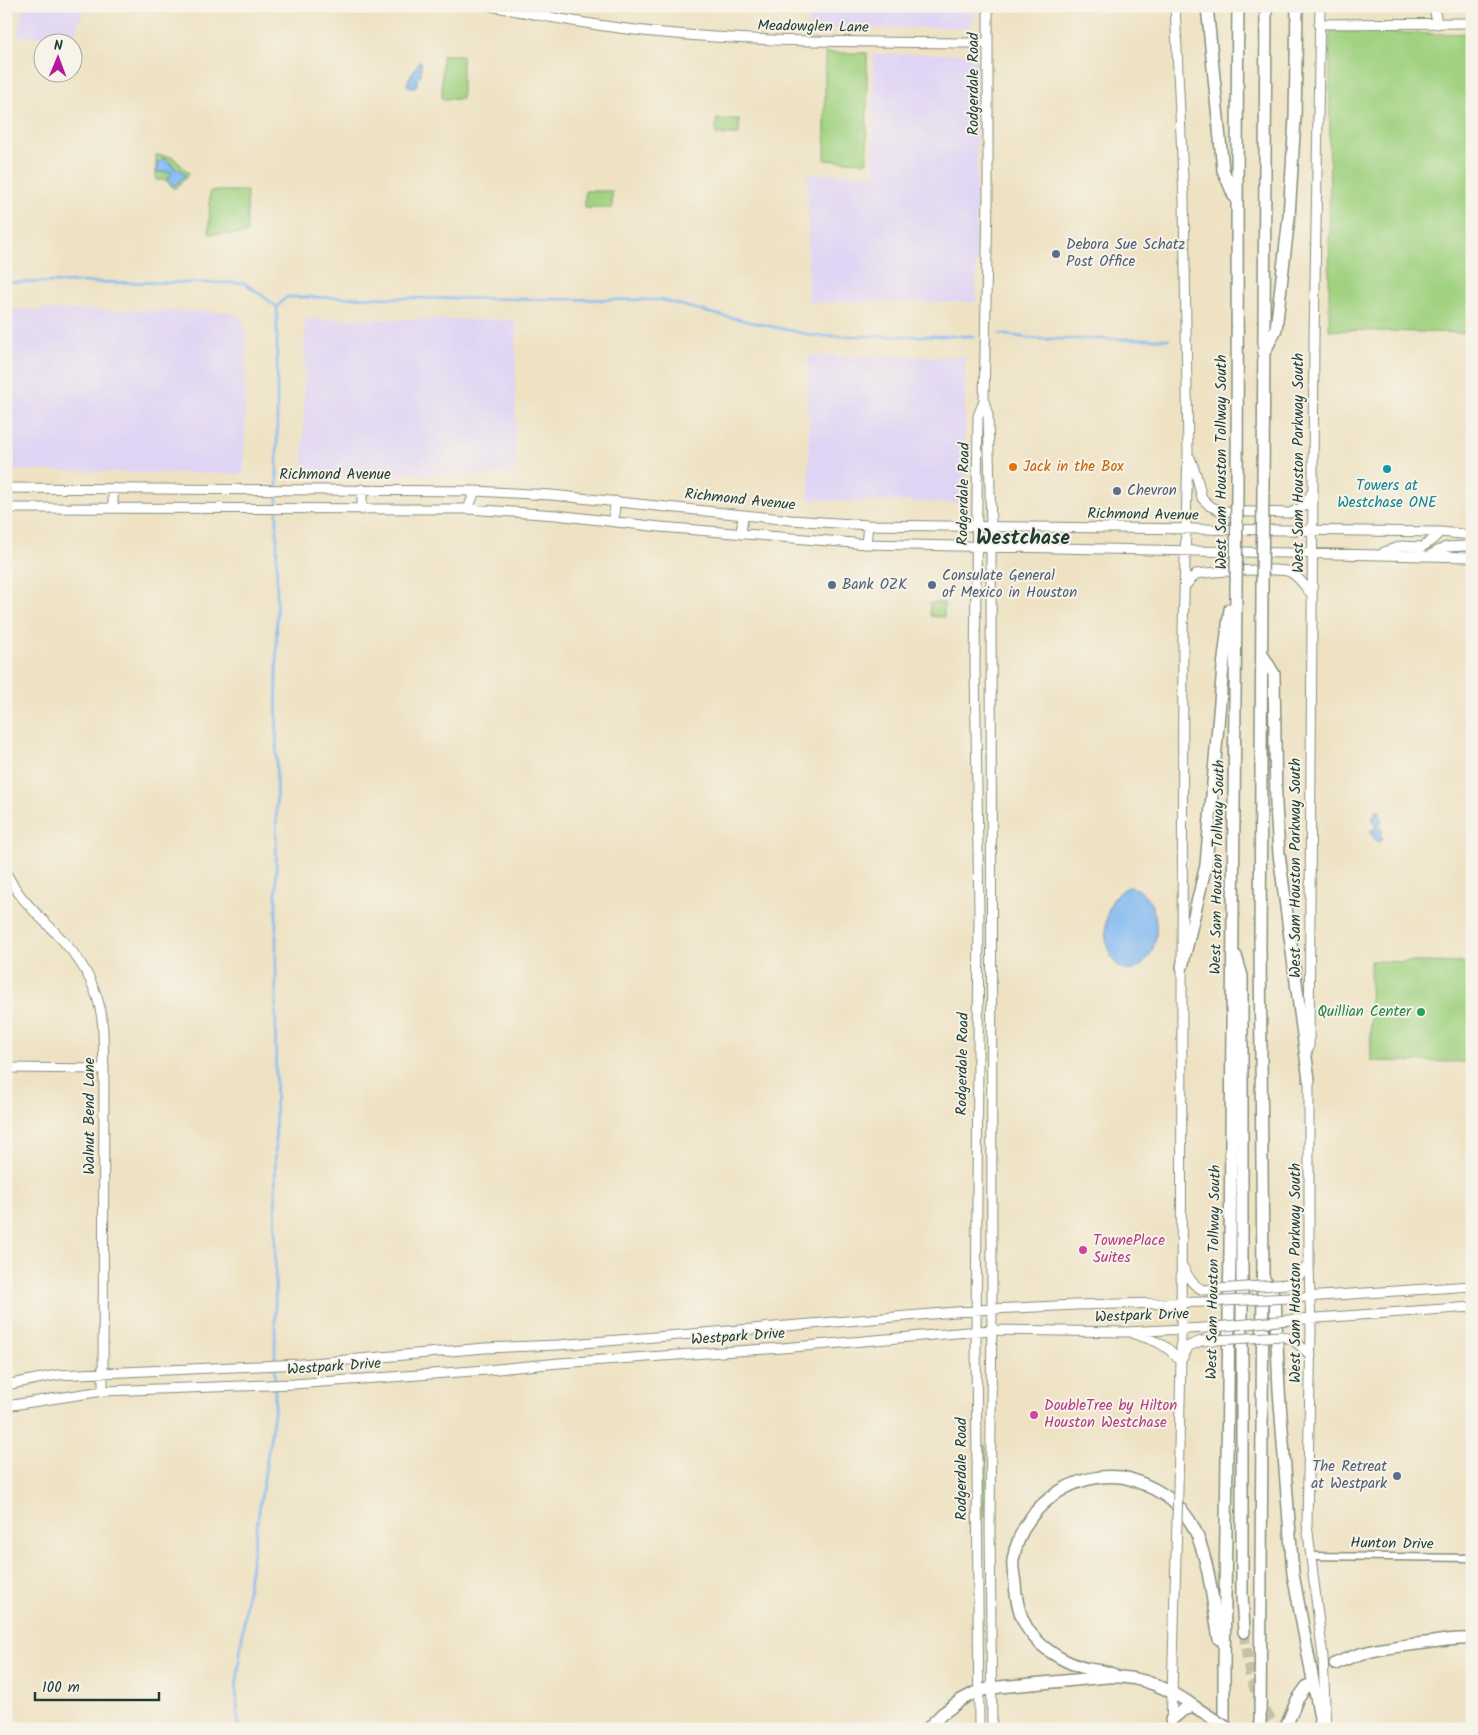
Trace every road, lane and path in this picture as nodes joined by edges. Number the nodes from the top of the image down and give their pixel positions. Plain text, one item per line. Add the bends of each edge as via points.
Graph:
1 (491, 6) edge
2 (988, 6) edge
3 (1175, 6) edge
4 (1207, 6) edge
5 (1238, 6) edge
6 (1266, 6) edge
7 (1297, 6) edge
8 (1320, 6) edge
9 (1434, 6) edge
10 (1472, 23) edge
11 (1319, 24) junction
12 (1437, 24) junction
13 (987, 43) junction
14 (1237, 202) junction
15 (1264, 354) junction
16 (984, 401) junction
17 (1188, 453) junction
18 (6, 488) edge
19 (113, 488) junction
20 (362, 489) junction
21 (1313, 490) junction
22 (475, 491) junction
23 (616, 501) junction
24 (6, 508) edge
25 (113, 508) junction
26 (468, 509) junction
27 (362, 510) junction
28 (743, 515) junction
29 (614, 522) junction
30 (868, 526) junction
31 (977, 527) junction
32 (991, 527) junction
33 (1186, 528) junction
34 (1314, 530) junction
35 (1440, 532) junction
36 (740, 534) junction
37 (1472, 534) edge
38 (866, 544) junction
39 (1472, 544) edge
40 (977, 547) junction
41 (991, 547) junction
42 (1185, 552) junction
43 (1313, 553) junction
44 (1378, 554) junction
45 (1429, 555) junction
46 (1472, 557) edge
47 (1184, 587) junction
48 (1234, 590) junction
49 (1312, 595) junction
50 (1262, 653) junction
51 (975, 666) junction
52 (991, 671) junction
53 (978, 808) junction
54 (991, 808) junction
55 (6, 872) edge
56 (978, 912) junction
57 (991, 912) junction
58 (1233, 945) junction
59 (1182, 967) junction
60 (977, 1039) junction
61 (991, 1039) junction
62 (6, 1068) edge
63 (104, 1069) junction
64 (1309, 1080) junction
65 (976, 1155) junction
66 (990, 1155) junction
67 (1181, 1264) junction
68 (1308, 1264) junction
69 (1263, 1276) junction
70 (1472, 1286) edge
71 (1311, 1297) junction
72 (1180, 1303) junction
73 (1472, 1307) edge
74 (992, 1309) junction
75 (976, 1310) junction
76 (1311, 1319) junction
77 (1180, 1329) junction
78 (991, 1330) junction
79 (976, 1331) junction
80 (1126, 1332) junction
81 (1311, 1356) junction
82 (1181, 1361) junction
83 (103, 1372) junction
84 (6, 1385) edge
85 (103, 1391) junction
86 (6, 1406) edge
87 (1311, 1556) junction
88 (1472, 1558) edge
89 (976, 1560) junction
90 (990, 1561) junction
91 (1244, 1632) tunnel mouth
92 (1472, 1639) edge
93 (1335, 1664) dead end
94 (1224, 1667) junction
95 (1116, 1676) junction
96 (1307, 1686) dead end
97 (990, 1688) junction
98 (978, 1691) junction
99 (1171, 1692) junction
100 (1191, 1705) junction
101 (1171, 1724) edge
102 (927, 1729) edge
103 (979, 1729) edge
104 (992, 1729) edge
105 (1224, 1729) edge
106 (1229, 1729) edge
107 (1260, 1729) edge
108 (1285, 1729) edge
109 (1322, 1729) edge
110 (1326, 1729) edge

1 - 13 main road, Meadowglen Lane via 606,27 673,34 818,42
2 - 13 main road, Rodgerdale Road
3 - 17 main road via 1184,200
4 - 14 highway via 1223,170
5 - 14 highway, West Sam Houston Tollway South
6 - 15 highway
7 - 15 highway via 1290,217 1276,329
8 - 11 main road, West Sam Houston Parkway South
9 - 12 main road
10 - 12 main road
11 - 12 main road
11 - 21 main road, West Sam Houston Parkway South
13 - 16 main road, Rodgerdale Road
14 - 48 highway, West Sam Houston Tollway South, bridge
15 - 50 highway, bridge
16 - 31 main road, Rodgerdale Road via 978,416
16 - 32 main road, Rodgerdale Road via 988,415
17 - 21 main road via 1202,498 1221,511 1290,513 1305,506
17 - 33 main road
18 - 19 main road, Richmond Avenue
19 - 20 main road, Richmond Avenue
19 - 25 main road
20 - 22 main road, Richmond Avenue
20 - 27 main road
21 - 34 main road, West Sam Houston Parkway South
22 - 23 main road, Richmond Avenue
22 - 26 main road
23 - 28 main road, Richmond Avenue
23 - 29 main road
24 - 25 main road
25 - 27 main road
26 - 27 main road
26 - 29 main road
28 - 30 main road, Richmond Avenue
28 - 36 main road
29 - 36 main road
30 - 31 main road, Richmond Avenue
30 - 38 main road
31 - 32 main road, Richmond Avenue
31 - 40 main road, Rodgerdale Road
32 - 33 main road, Richmond Avenue
32 - 41 main road, Rodgerdale Road
33 - 34 main road, Richmond Avenue
33 - 42 main road
34 - 35 main road, Richmond Avenue
34 - 43 main road, West Sam Houston Parkway South
35 - 37 main road, Richmond Avenue
35 - 44 main road via 1422,547 1402,546
36 - 38 main road
38 - 40 main road
39 - 45 main road via 1446,547
40 - 41 main road
40 - 51 main road, Rodgerdale Road
41 - 42 main road
41 - 52 main road, Rodgerdale Road
42 - 43 main road
42 - 47 main road
43 - 44 main road
43 - 49 main road, West Sam Houston Parkway South
44 - 45 main road
45 - 46 main road
47 - 49 main road via 1196,574 1288,571 1298,577
47 - 59 main road
48 - 58 highway, West Sam Houston Tollway South
48 - 59 highway via 1223,668 1206,865
49 - 64 main road, West Sam Houston Parkway South
50 - 64 highway via 1274,674 1279,854
50 - 69 highway
51 - 52 main road
51 - 53 main road, Rodgerdale Road
52 - 54 main road, Rodgerdale Road
53 - 54 main road
53 - 56 main road, Rodgerdale Road
54 - 57 main road, Rodgerdale Road
55 - 63 main road, Walnut Bend Lane via 35,913 84,966 102,1019
56 - 57 main road
56 - 60 main road, Rodgerdale Road
57 - 61 main road, Rodgerdale Road
58 - 91 highway via 1242,976
58 - 94 highway, West Sam Houston Tollway South
59 - 67 main road
60 - 61 main road
60 - 65 main road, Rodgerdale Road
61 - 66 main road, Rodgerdale Road
62 - 63 main road
63 - 83 main road, Walnut Bend Lane
64 - 68 main road, West Sam Houston Parkway South
65 - 66 main road
65 - 75 main road, Rodgerdale Road
66 - 74 main road, Rodgerdale Road
67 - 68 main road, bridge via 1192,1284 1204,1290 1287,1284 1303,1274
67 - 72 main road
68 - 71 main road, West Sam Houston Parkway South
69 - 107 highway
69 - 109 highway via 1275,1296 1293,1574
70 - 71 main road, Westpark Drive
71 - 72 main road, Westpark Drive, bridge
71 - 76 main road, West Sam Houston Parkway South
72 - 74 main road, Westpark Drive
72 - 77 main road
73 - 76 main road, Westpark Drive
74 - 75 main road, Westpark Drive
74 - 78 main road, Rodgerdale Road
75 - 79 main road, Rodgerdale Road
75 - 83 main road, Westpark Drive via 300,1364
76 - 77 main road, Westpark Drive, bridge
76 - 81 main road, West Sam Houston Parkway South
77 - 80 main road, Westpark Drive
77 - 82 main road
78 - 79 main road, Westpark Drive
78 - 80 main road, Westpark Drive
78 - 90 main road, Rodgerdale Road
79 - 85 main road, Westpark Drive via 294,1384
79 - 89 main road, Rodgerdale Road
80 - 82 main road via 1161,1343
81 - 82 main road, bridge via 1299,1344 1282,1336 1201,1341 1189,1346
81 - 87 main road, West Sam Houston Parkway South via 1308,1524
82 - 99 main road, bridge
83 - 84 main road, Westpark Drive via 57,1375
83 - 85 main road, Walnut Bend Lane
85 - 86 main road, Westpark Drive
87 - 88 street, Hunton Drive
87 - 110 main road, West Sam Houston Parkway South via 1324,1657
89 - 90 main road
89 - 98 main road, Rodgerdale Road
90 - 97 main road, Rodgerdale Road
92 - 93 highway via 1368,1650
94 - 95 highway via 1206,1565 1197,1534 1182,1510 1144,1484 1124,1477 1102,1477 1084,1480 1050,1497 1034,1512 1020,1535 1013,1562 1016,1597 1024,1622 1033,1636 1074,1664
94 - 105 highway, West Sam Houston Tollway South
95 - 97 highway
95 - 99 highway via 1151,1682
96 - 108 highway via 1297,1700
97 - 98 highway
97 - 104 main road, Rodgerdale Road
98 - 102 highway via 942,1714
98 - 103 main road, Rodgerdale Road
99 - 100 highway
99 - 101 main road
100 - 101 highway
100 - 106 highway, bridge

